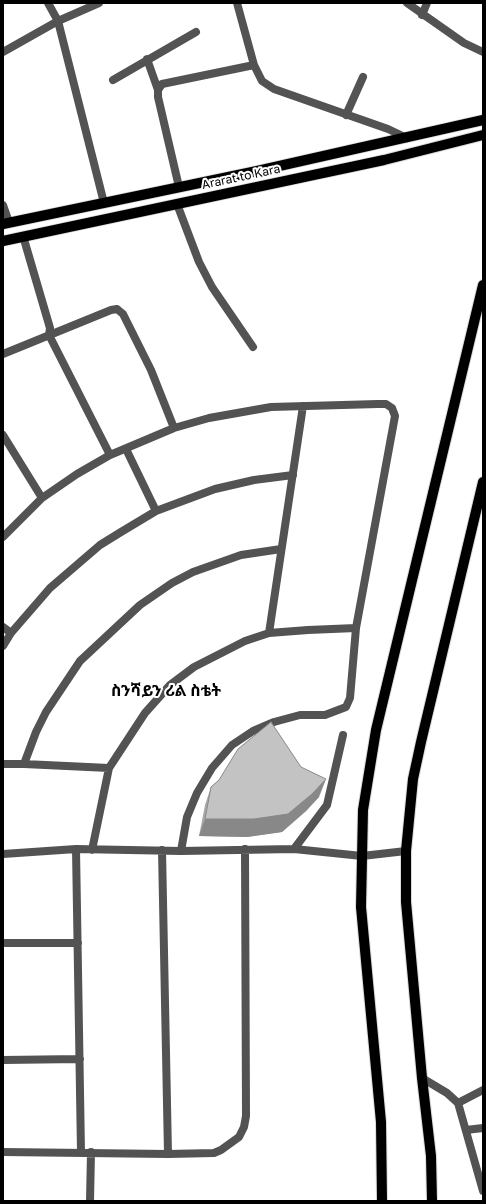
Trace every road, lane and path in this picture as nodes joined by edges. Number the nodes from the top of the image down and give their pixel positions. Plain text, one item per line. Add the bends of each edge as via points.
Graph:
1 (48, 3) edge
2 (99, 3) edge
3 (237, 3) edge
4 (407, 3) edge
5 (427, 3) edge
6 (422, 15) junction
7 (58, 21) junction
8 (196, 32) dead end
9 (3, 52) edge
10 (483, 52) edge
11 (147, 59) junction
12 (254, 65) junction
13 (363, 77) dead end
14 (113, 80) dead end
15 (158, 90) junction
16 (346, 115) junction
17 (483, 120) edge
18 (483, 135) edge
19 (407, 138) junction
20 (179, 186) junction
21 (144, 194) junction
22 (104, 203) junction
23 (177, 204) junction
24 (3, 205) edge
25 (148, 210) junction
26 (6, 223) edge
27 (23, 236) junction
28 (3, 241) edge
29 (483, 284) edge
30 (49, 335) junction
31 (253, 347) dead end
32 (3, 354) edge
33 (303, 406) junction
34 (174, 428) junction
35 (3, 435) edge
36 (126, 449) junction
37 (110, 455) junction
38 (293, 475) junction
39 (483, 482) edge
40 (42, 498) junction
41 (156, 512) junction
42 (3, 537) edge
43 (281, 549) junction
44 (3, 627) edge
45 (356, 628) junction
46 (11, 633) junction
47 (269, 633) junction
48 (3, 646) edge
49 (343, 735) dead end
50 (3, 764) edge
51 (24, 764) junction
52 (109, 768) junction
53 (76, 849) junction
54 (245, 849) junction
55 (294, 849) junction
56 (92, 850) junction
57 (162, 850) junction
58 (181, 851) junction
59 (406, 851) junction
60 (3, 854) edge
61 (362, 856) junction
62 (3, 943) edge
63 (78, 943) junction
64 (80, 1059) junction
65 (3, 1060) edge
66 (422, 1078) junction
67 (483, 1090) edge
68 (458, 1103) junction
69 (483, 1128) edge
70 (466, 1130) junction
71 (3, 1152) edge
72 (81, 1152) junction
73 (91, 1152) junction
74 (168, 1154) junction
75 (483, 1191) edge
76 (90, 1201) edge
77 (382, 1201) edge
78 (432, 1201) edge

1 - 7 street
2 - 7 street
3 - 12 street
4 - 6 street
5 - 6 street
6 - 10 street via 464,43
7 - 9 street
7 - 22 street
8 - 11 street
11 - 14 street
11 - 15 street
12 - 15 street via 162,84
12 - 16 street via 262,81 274,89
13 - 16 street
15 - 20 street
16 - 19 street
17 - 19 main road, Ararat to Kara
18 - 23 main road, Ararat to Kara via 384,160
19 - 20 main road, Ararat to Kara
20 - 21 main road, Ararat to Kara
21 - 22 main road, Ararat to Kara
21 - 25 main road
22 - 26 main road, Ararat to Kara
23 - 25 main road, Ararat to Kara
23 - 31 street via 209,281
24 - 26 street
25 - 27 main road, Ararat to Kara
27 - 28 main road, Ararat to Kara
27 - 30 street via 50,328
29 - 61 main road via 371,750 363,810
30 - 32 street
30 - 34 street via 118,309 123,314 151,370
30 - 37 street
33 - 34 street via 271,407 240,412
33 - 38 street
33 - 45 street via 386,404 392,408 395,416
34 - 36 street
35 - 40 street
36 - 37 street
36 - 41 street
37 - 40 street
38 - 41 street via 254,480 216,489
38 - 43 street
39 - 59 main road via 413,779
40 - 42 street
41 - 46 street via 100,545 80,561 50,588
43 - 47 street
43 - 51 street via 241,556 193,572 140,605 80,661 46,712
44 - 46 street
45 - 47 street
45 - 58 street via 350,698 346,707 325,715 300,716 274,722 253,731 232,745 212,768 197,793 186,817
46 - 48 street
47 - 52 street via 226,650 194,667 170,685 145,713
49 - 55 street via 326,805
50 - 51 street
51 - 52 street
52 - 56 street
53 - 56 street
53 - 60 street
53 - 63 street
54 - 55 street
54 - 58 street
54 - 74 street via 244,1127 239,1136 214,1153
55 - 61 street
56 - 57 street
57 - 58 street
57 - 74 street
59 - 61 street
59 - 66 main road via 406,902
61 - 77 main road via 361,907 381,1122
62 - 63 street
63 - 64 street
64 - 65 street
64 - 72 street
66 - 68 street via 447,1092
66 - 78 main road via 431,1156
67 - 68 street
68 - 70 street
69 - 70 street
70 - 75 street
71 - 72 street
72 - 73 street
73 - 74 street
73 - 76 street

